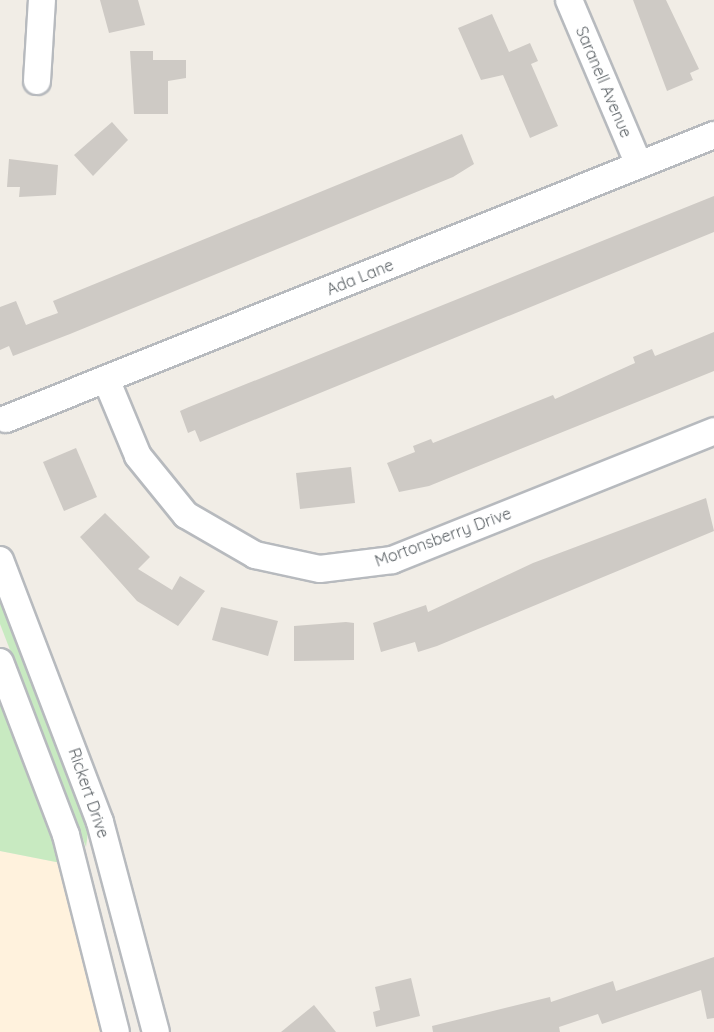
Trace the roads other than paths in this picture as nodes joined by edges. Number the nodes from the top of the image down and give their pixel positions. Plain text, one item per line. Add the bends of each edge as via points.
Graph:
1 (42, 0) edge
2 (569, 0) edge
3 (37, 81) dead end
4 (714, 135) edge
5 (639, 165) junction
6 (106, 379) junction
7 (6, 419) dead end
8 (714, 431) edge
9 (0, 560) edge
10 (0, 662) edge
11 (116, 1032) edge
12 (156, 1032) edge

1 - 3 street
2 - 5 street, Saranell Avenue
4 - 5 street, Ada Lane
5 - 6 street, Ada Lane
6 - 7 street, Ada Lane
6 - 8 street, Mortonsberry Drive via 138,456 186,515 255,555 320,569 392,560
9 - 12 street, Rickert Drive via 100,822
10 - 11 street via 66,835

